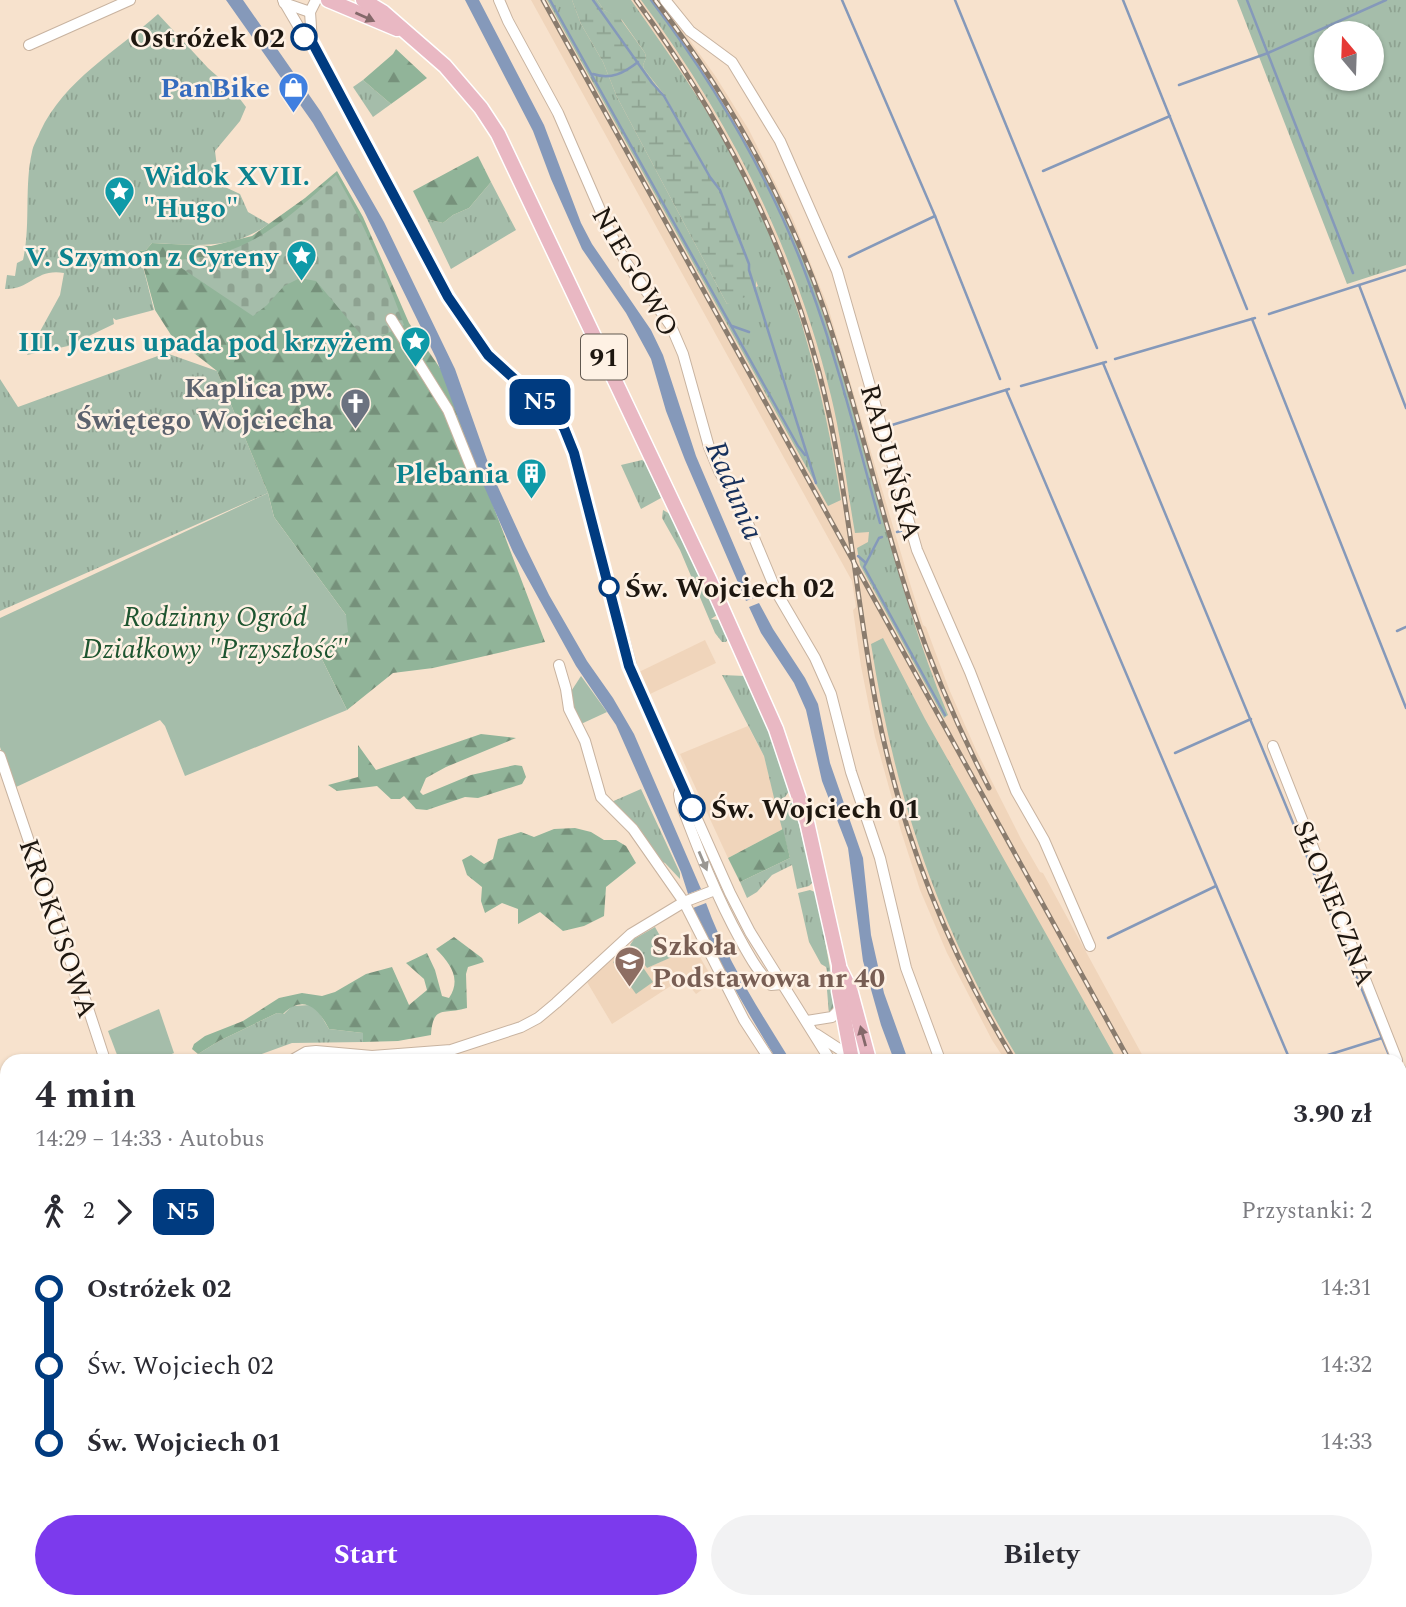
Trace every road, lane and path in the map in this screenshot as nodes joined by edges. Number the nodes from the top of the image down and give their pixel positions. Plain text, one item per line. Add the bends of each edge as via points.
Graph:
1 (130, 0) edge
2 (316, 0) edge
3 (328, 0) edge
4 (363, 0) edge
5 (499, 0) edge
6 (665, 0) edge
7 (283, 1) edge
8 (310, 12) junction
9 (403, 31) junction
10 (312, 42) junction
11 (29, 45) dead end
12 (391, 319) dead end
13 (473, 472) dead end
14 (559, 665) dead end
15 (1273, 746) dead end
16 (0, 756) edge
17 (682, 785) junction
18 (715, 890) junction
19 (686, 901) junction
20 (1090, 946) dead end
21 (839, 965) junction
22 (782, 985) junction
23 (842, 1007) junction
24 (807, 1021) junction
25 (816, 1034) junction
26 (104, 1054) edge
27 (302, 1054) edge
28 (350, 1054) edge
29 (398, 1054) edge
30 (766, 1054) edge
31 (827, 1054) edge
32 (846, 1054) edge
33 (852, 1054) edge
34 (867, 1054) edge
35 (938, 1054) edge
36 (1395, 1054) edge

1 - 11 street
2 - 8 street
3 -> 9 main road, 91
4 - 9 main road, 91
5 - 35 street, NIEGOWO via 558,113 625,261 671,326 719,471 831,694 880,858 906,968
6 - 20 street, RADUŃSKA via 690,31 732,62 780,141 837,271 917,550 1016,791 1044,840
7 - 8 street
7 - 10 street via 304,37
8 - 10 street
9 - 21 main road, 91 via 463,86 508,151 704,569 764,698 791,770
10 - 17 street via 448,297 488,355 564,428 629,666
12 - 13 street via 448,410
14 - 19 street via 566,700 585,741 601,797 633,829
15 - 36 street, SŁONECZNA
16 - 26 street, KROKUSOWA
17 -> 18 street via 680,801
17 - 22 street via 730,893
18 - 19 street
18 - 22 street via 761,975 771,985
19 - 29 street via 623,939 538,1018 451,1050
19 - 30 street via 744,1020
21 - 23 main road, 91
34 -> 21 main road, 91
22 - 24 street
23 - 24 street via 832,1017
23 - 33 main road, 91
24 - 25 street
25 - 31 street
25 - 32 street
27 - 28 street

